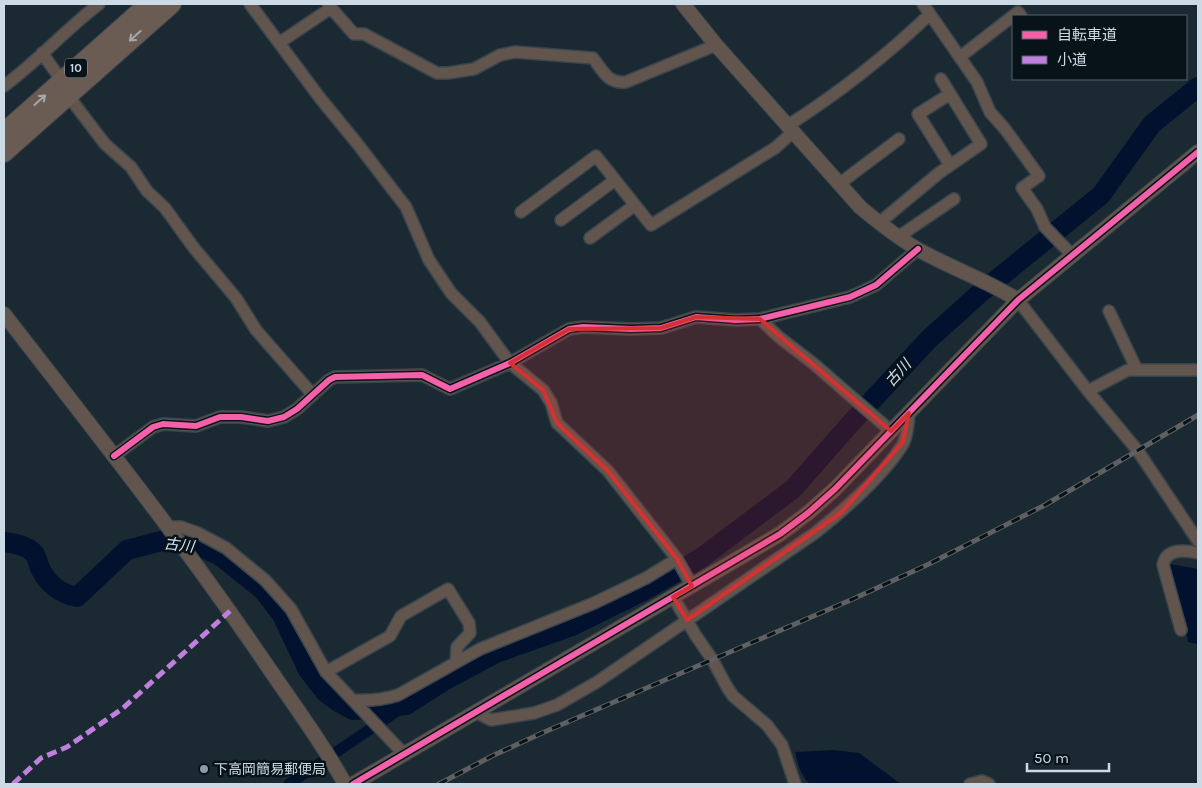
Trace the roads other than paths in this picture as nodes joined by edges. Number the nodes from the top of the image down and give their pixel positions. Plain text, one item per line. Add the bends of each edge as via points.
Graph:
1 (99, 4) edge
2 (148, 4) edge
3 (172, 4) edge
4 (250, 4) edge
5 (683, 4) edge
6 (923, 4) edge
7 (329, 6) edge
8 (930, 14) junction
9 (1012, 17) edge
10 (279, 43) junction
11 (716, 46) junction
12 (42, 53) junction
13 (960, 57) junction
14 (941, 79) dead end
15 (4, 86) edge
16 (65, 88) junction
17 (950, 94) junction
18 (790, 129) junction
19 (4, 132) edge
20 (899, 139) dead end
21 (1198, 152) edge
22 (4, 153) edge
23 (950, 165) junction
24 (615, 180) junction
25 (839, 184) junction
26 (954, 199) dead end
27 (635, 204) junction
28 (521, 212) dead end
29 (562, 220) dead end
30 (879, 223) junction
31 (898, 237) junction
32 (590, 238) dead end
33 (918, 249) junction
34 (1072, 255) junction
35 (1018, 300) junction
36 (1109, 311) dead end
37 (4, 314) edge
38 (760, 319) junction
39 (510, 363) junction
40 (1137, 370) junction
41 (1198, 370) edge
42 (1088, 392) junction
43 (313, 395) junction
44 (909, 413) junction
45 (891, 431) junction
46 (114, 456) junction
47 (171, 530) junction
48 (1198, 541) edge
49 (1198, 553) edge
50 (678, 561) junction
51 (690, 581) junction
52 (673, 597) junction
53 (687, 620) junction
54 (1181, 630) dead end
55 (456, 662) junction
56 (326, 672) junction
57 (355, 701) junction
58 (476, 712) junction
59 (404, 754) junction
60 (345, 784) edge
61 (353, 784) edge
62 (795, 784) edge
63 (970, 784) edge
64 (989, 784) edge

1 - 12 street
2 - 16 main road, 10
3 -> 16 main road, 10
4 - 10 street
5 - 11 street
6 - 8 street
7 - 10 street
7 - 11 street via 354,34 364,34 437,73 474,68 500,55 515,52 593,58 617,83
8 - 13 street
8 - 18 street via 867,70
9 - 13 street
10 - 39 street via 406,207 429,260 451,293 480,322
11 - 18 street
12 - 15 street
12 - 16 street
13 - 34 street via 977,82 990,112 1039,176 1022,188 1045,226
14 - 17 street
19 -> 16 main road, 10
16 - 22 main road, 10
16 - 43 street via 105,144 131,167 146,191 165,208 236,298 260,334
17 - 23 street via 981,144
17 - 23 street via 918,114
18 - 25 street
18 - 27 street via 775,148 651,225
20 - 25 street
21 - 34 street
23 - 30 street
24 - 27 street
24 - 28 street via 596,156
24 - 29 street
25 - 30 street
26 - 31 street
27 - 32 street
30 - 31 street
31 - 33 street
33 - 35 street
33 - 38 street via 876,284 850,297
34 - 35 street
35 - 42 street
35 - 44 street
36 - 40 street
37 - 46 street
38 - 39 street via 696,317 660,328 584,326 569,329
38 - 45 street
39 - 43 street via 450,389 422,375 336,378 329,380
39 - 50 street via 543,390 557,423 608,471
40 - 41 street
40 - 42 street via 1128,370
42 - 48 street via 1138,451
43 - 46 street via 284,417 268,421 220,417 196,426 163,424
44 - 45 street
44 - 53 street via 903,442 882,470 841,513
45 - 51 street via 835,489 780,534
46 - 47 street
47 - 56 street via 181,526 198,533 226,548 265,580 291,609
47 - 60 street via 324,747
49 - 54 street via 1170,552 1164,558 1163,565
50 - 51 street
50 - 55 street via 594,603 480,649
51 - 52 street
52 - 53 street
52 - 58 street
53 - 58 street via 556,706 491,720
53 - 62 street via 733,696 774,733 782,745
55 - 56 street via 457,647 470,633 469,623 448,590 401,616 390,636
55 - 57 street via 398,695 383,700
56 - 57 street
57 - 59 street
58 - 59 street
59 - 61 street
63 - 64 street via 982,781

